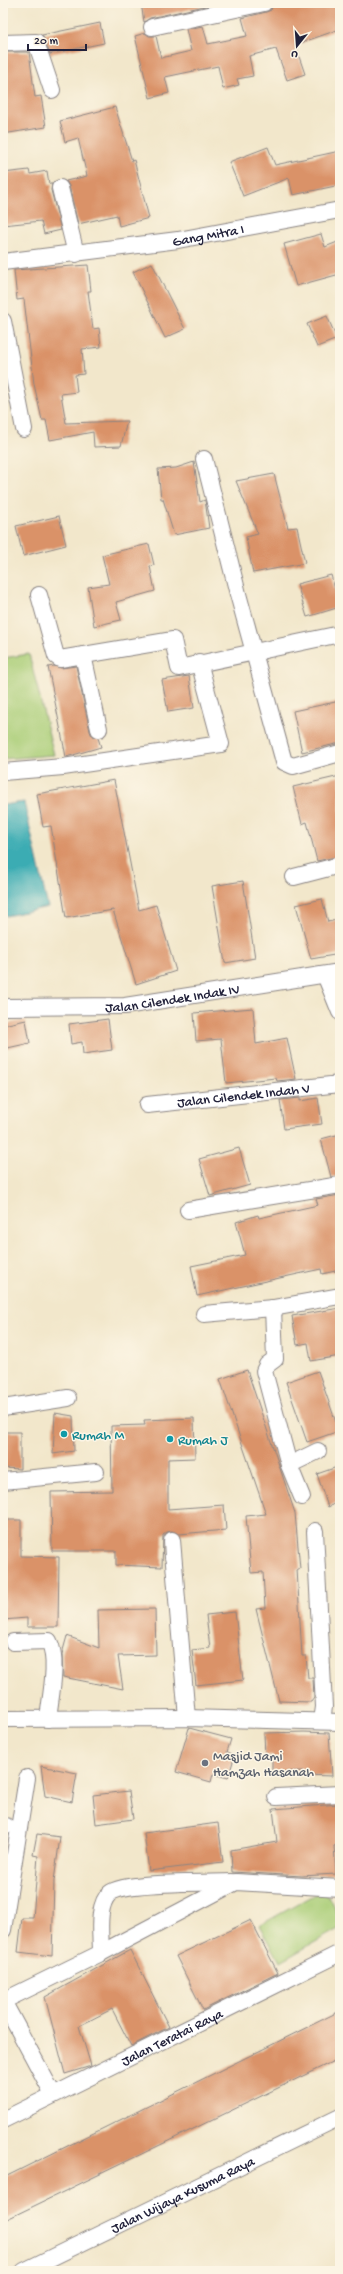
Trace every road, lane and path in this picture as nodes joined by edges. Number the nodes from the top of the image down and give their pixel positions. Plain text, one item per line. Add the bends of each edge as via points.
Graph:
1 (264, 3) edge
2 (152, 27) dead end
3 (3, 42) edge
4 (52, 90) dead end
5 (60, 188) dead end
6 (340, 210) edge
7 (76, 254) junction
8 (3, 262) edge
9 (3, 321) edge
10 (24, 429) dead end
11 (204, 459) dead end
12 (40, 596) dead end
13 (340, 634) edge
14 (253, 652) junction
15 (83, 655) junction
16 (199, 662) junction
17 (99, 729) dead end
18 (340, 753) edge
19 (3, 772) edge
20 (340, 865) edge
21 (294, 877) dead end
22 (332, 974) edge
23 (3, 1007) edge
24 (340, 1012) edge
25 (340, 1084) edge
26 (147, 1105) dead end
27 (340, 1185) edge
28 (188, 1210) dead end
29 (340, 1296) edge
30 (273, 1308) junction
31 (204, 1314) dead end
32 (68, 1398) dead end
33 (3, 1408) edge
34 (318, 1451) dead end
35 (289, 1465) junction
36 (96, 1472) dead end
37 (3, 1480) edge
38 (302, 1497) dead end
39 (315, 1531) dead end
40 (172, 1540) dead end
41 (13, 1642) dead end
42 (187, 1718) junction
43 (3, 1719) edge
44 (48, 1719) junction
45 (322, 1721) junction
46 (340, 1722) edge
47 (27, 1778) dead end
48 (340, 1794) edge
49 (276, 1797) dead end
50 (236, 1882) junction
51 (340, 1888) edge
52 (3, 1930) edge
53 (101, 1953) junction
54 (340, 1953) edge
55 (3, 2001) edge
56 (54, 2094) junction
57 (340, 2117) edge
58 (3, 2120) edge
59 (24, 2271) edge

1 - 2 street
3 - 4 street via 36,42
5 - 7 street
6 - 7 street, Gang Mitra I via 241,229
7 - 8 street, Gang Mitra I
9 - 10 street
11 - 14 street
12 - 15 street via 56,656 64,658
13 - 14 street
14 - 16 street
14 - 18 street via 284,762 292,766
15 - 16 street via 172,640 179,668
15 - 17 street
16 - 19 street via 221,744 63,767
20 - 21 street
22 - 23 street, Jalan Cilendek Indak IV via 126,1006
22 - 24 street
25 - 26 street, Jalan Cilendek Indah V
27 - 28 street
29 - 30 street
30 - 31 street
30 - 35 street via 275,1359 264,1371
32 - 33 street
34 - 35 street
35 - 38 street
36 - 37 street
39 - 45 street via 324,1707
40 - 42 street
41 - 44 street via 49,1641 53,1648
42 - 44 street
42 - 45 street
43 - 44 street
45 - 46 street
47 - 52 street
48 - 49 street
50 - 51 street
50 - 53 street
50 - 53 street via 119,1888 110,1893 102,1905
53 - 55 street
54 - 56 street, Jalan Teratai Raya
55 - 56 street
56 - 58 street, Jalan Teratai Raya
57 - 59 street, Jalan Wijaya Kusuma Raya

